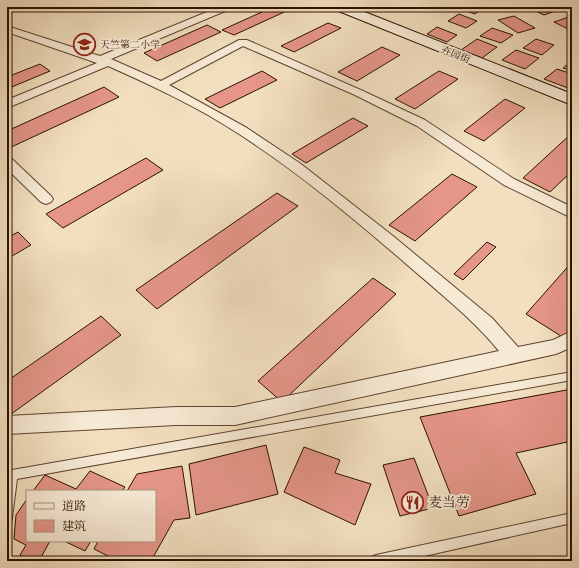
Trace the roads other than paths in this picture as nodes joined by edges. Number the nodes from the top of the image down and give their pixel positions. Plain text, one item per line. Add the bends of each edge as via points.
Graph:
1 (227, 7) edge
2 (341, 7) edge
3 (7, 29) edge
4 (104, 61) junction
5 (161, 85) junction
6 (572, 100) edge
7 (7, 104) edge
8 (7, 162) edge
9 (46, 198) dead end
10 (572, 213) edge
11 (572, 338) edge
12 (514, 355) junction
13 (572, 376) edge
14 (7, 425) edge
15 (7, 518) edge
16 (572, 518) edge
17 (376, 561) edge

1 - 4 street
2 - 6 street, 卉园街
3 - 4 street
4 - 5 street
4 - 7 street
5 - 10 street via 243,42 421,123 509,182
5 - 12 street via 242,131 296,167 486,323
8 - 9 street
11 - 12 street via 556,347
12 - 14 street via 235,416 176,416
13 - 15 lane via 12,475
16 - 17 lane

